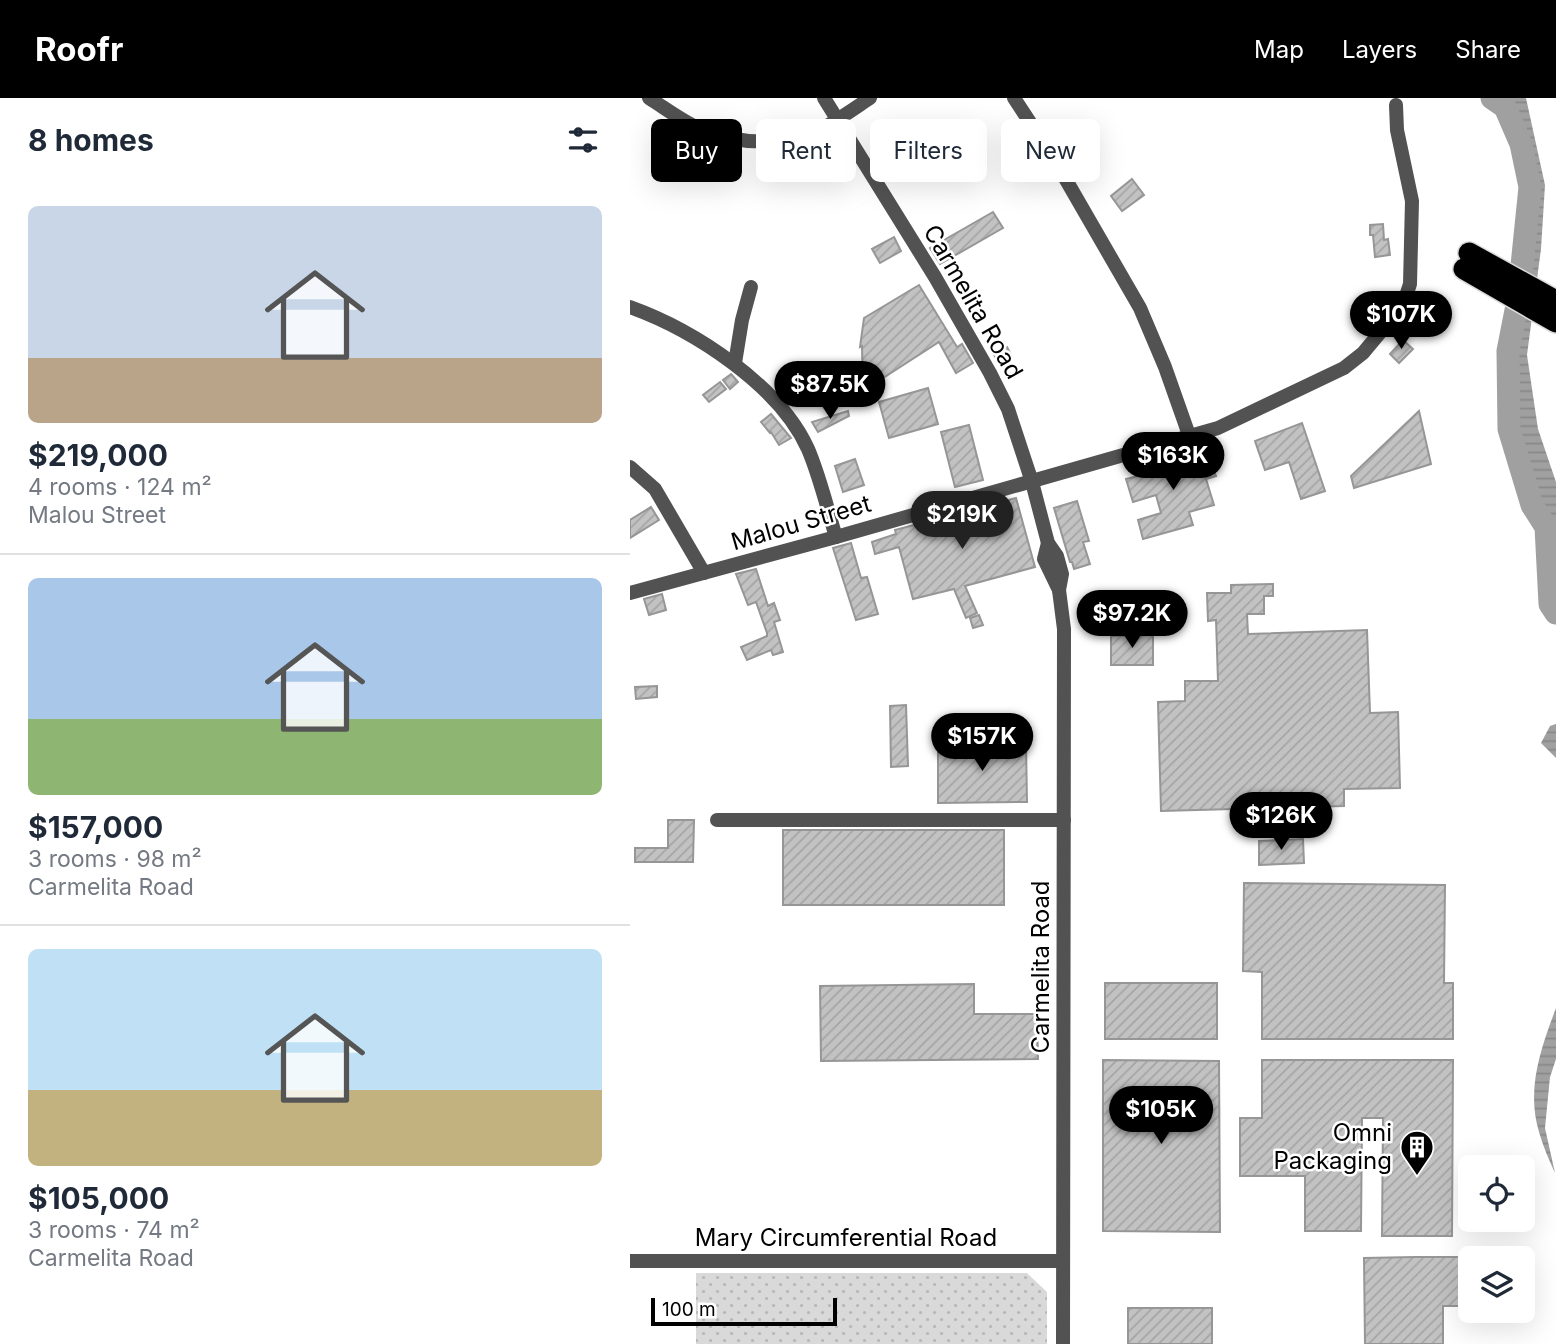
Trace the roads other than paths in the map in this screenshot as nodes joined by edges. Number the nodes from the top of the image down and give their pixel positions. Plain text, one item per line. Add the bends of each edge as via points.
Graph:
1 (649, 98) edge
2 (824, 98) edge
3 (870, 98) edge
4 (1014, 98) edge
5 (1396, 105) dead end
6 (836, 119) edge
7 (838, 119) edge
8 (756, 141) edge
9 (856, 151) edge
10 (751, 286) dead end
11 (1556, 302) edge
12 (630, 307) edge
13 (1556, 321) edge
14 (735, 363) junction
15 (1189, 435) junction
16 (630, 467) edge
17 (1032, 482) junction
18 (836, 537) junction
19 (704, 573) junction
20 (630, 593) edge
21 (718, 820) dead end
22 (1064, 820) junction
23 (630, 1261) edge
24 (1063, 1261) junction
25 (1063, 1344) edge

1 - 8 street via 699,128 735,140
2 - 6 street, Carmelita Road
3 - 7 street
4 - 15 street via 1140,308
5 - 15 street, Malou Street via 1412,201 1410,284 1403,305 1363,353 1344,368 1218,428
9 - 17 street, Carmelita Road via 990,373 1008,409
10 - 14 street
11 - 13 highway via 1466,261
12 - 14 street via 656,316
14 - 18 street via 781,409 807,447
15 - 17 street, Malou Street
16 - 19 street via 655,489
17 - 18 street, Malou Street
17 - 22 street, Carmelita Road via 1048,544 1062,574
18 - 19 street, Malou Street
19 - 20 street, Malou Street
21 - 22 street
22 - 24 street, Carmelita Road
23 - 24 street, Mary Circumferential Road
24 - 25 street, Carmelita Road

